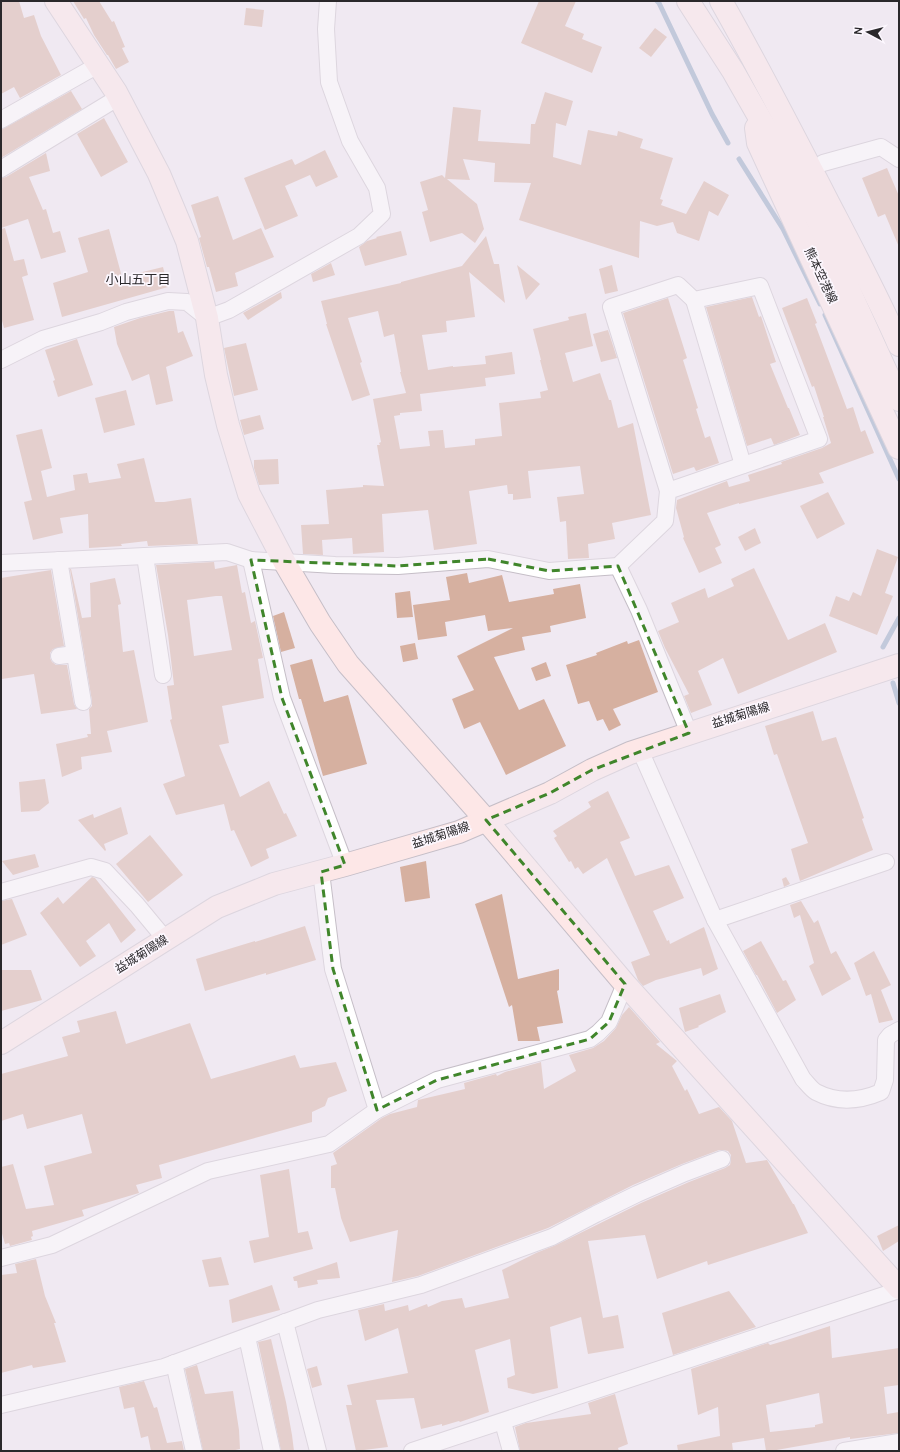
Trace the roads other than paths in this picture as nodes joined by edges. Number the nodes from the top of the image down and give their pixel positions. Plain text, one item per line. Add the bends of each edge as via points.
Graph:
1 (56, 1) edge
2 (328, 1) edge
3 (688, 1) edge
4 (721, 1) edge
5 (98, 65) junction
6 (762, 73) junction
7 (119, 97) junction
8 (751, 101) junction
9 (1, 120) edge
10 (781, 134) junction
11 (899, 159) edge
12 (823, 163) junction
13 (1, 169) edge
14 (694, 300) junction
15 (899, 308) edge
16 (207, 318) junction
17 (899, 345) edge
18 (1, 360) edge
19 (899, 400) edge
20 (899, 448) edge
21 (743, 465) junction
22 (668, 491) junction
23 (146, 556) junction
24 (59, 560) junction
25 (251, 560) junction
26 (1, 562) edge
27 (285, 562) junction
28 (618, 566) junction
29 (75, 654) junction
30 (59, 656) dead end
31 (899, 665) edge
32 (163, 675) dead end
33 (83, 702) dead end
34 (689, 733) junction
35 (640, 750) junction
36 (486, 820) junction
37 (886, 862) dead end
38 (345, 865) junction
39 (321, 872) junction
40 (1, 892) edge
41 (716, 920) junction
42 (166, 940) junction
43 (625, 984) junction
44 (899, 1030) edge
45 (1, 1043) edge
46 (377, 1110) junction
47 (722, 1159) dead end
48 (1, 1258) edge
49 (899, 1289) edge
50 (285, 1322) junction
51 (246, 1337) junction
52 (174, 1363) junction
53 (1, 1405) edge
54 (504, 1421) junction
55 (899, 1442) edge
56 (194, 1451) edge
57 (272, 1451) edge
58 (318, 1451) edge
59 (412, 1451) edge
60 (511, 1451) edge
61 (844, 1451) edge

1 - 5 main road
2 - 16 street via 326,29 329,82 350,141 377,188 382,214 359,236 229,310
3 - 8 main road, 熊本空港線
4 - 6 main road, 熊本空港線
5 - 7 main road
5 - 9 street
6 - 10 main road, 熊本空港線
6 - 12 main road, 熊本空港線 via 792,103
7 - 13 street
7 - 16 main road via 159,174 187,241
8 - 10 main road, 熊本空港線
8 - 20 main road, 熊本空港線 via 758,144
10 - 17 main road, 熊本空港線 via 884,310
10 - 19 main road, 熊本空港線
11 - 12 street via 881,147
12 - 15 main road, 熊本空港線
14 - 21 street
14 - 21 street via 760,286 819,440
14 - 22 street via 678,286 611,307
16 - 18 street via 187,302 168,301 43,339
16 - 27 main road via 216,375 249,494
21 - 22 street
22 - 28 street via 665,522
23 - 24 street
23 - 25 street via 227,552
23 - 32 street
24 - 26 street
24 - 29 street
25 - 27 street
25 - 38 street via 282,698
27 - 28 street via 398,566 488,559 550,570
27 - 36 main road via 320,623 348,664
28 - 34 street via 639,610
29 - 30 street
29 - 33 street
31 - 34 main road, 益城菊陽線
34 - 35 main road, 益城菊陽線
35 - 36 main road, 益城菊陽線
35 - 41 street
36 - 38 main road, 益城菊陽線 via 459,832
36 - 43 main road
37 - 41 street
38 - 39 main road, 益城菊陽線
39 - 42 main road, 益城菊陽線 via 274,884 217,907
39 - 46 street via 333,969
40 - 42 street via 91,867 105,871 138,905
41 - 44 street via 797,1070 815,1091 843,1100 869,1097 880,1092 885,1080 886,1040
42 - 45 main road, 益城菊陽線
43 - 46 street via 609,1022 590,1039 437,1080
43 - 49 main road
46 - 48 street via 329,1144 208,1171 52,1245
47 - 50 street via 637,1194 552,1237 452,1275 318,1310
49 - 54 street
50 - 51 street
50 - 58 street
51 - 52 street
51 - 57 street
52 - 53 street
52 - 56 street
54 - 59 street
54 - 60 street
55 - 61 street

